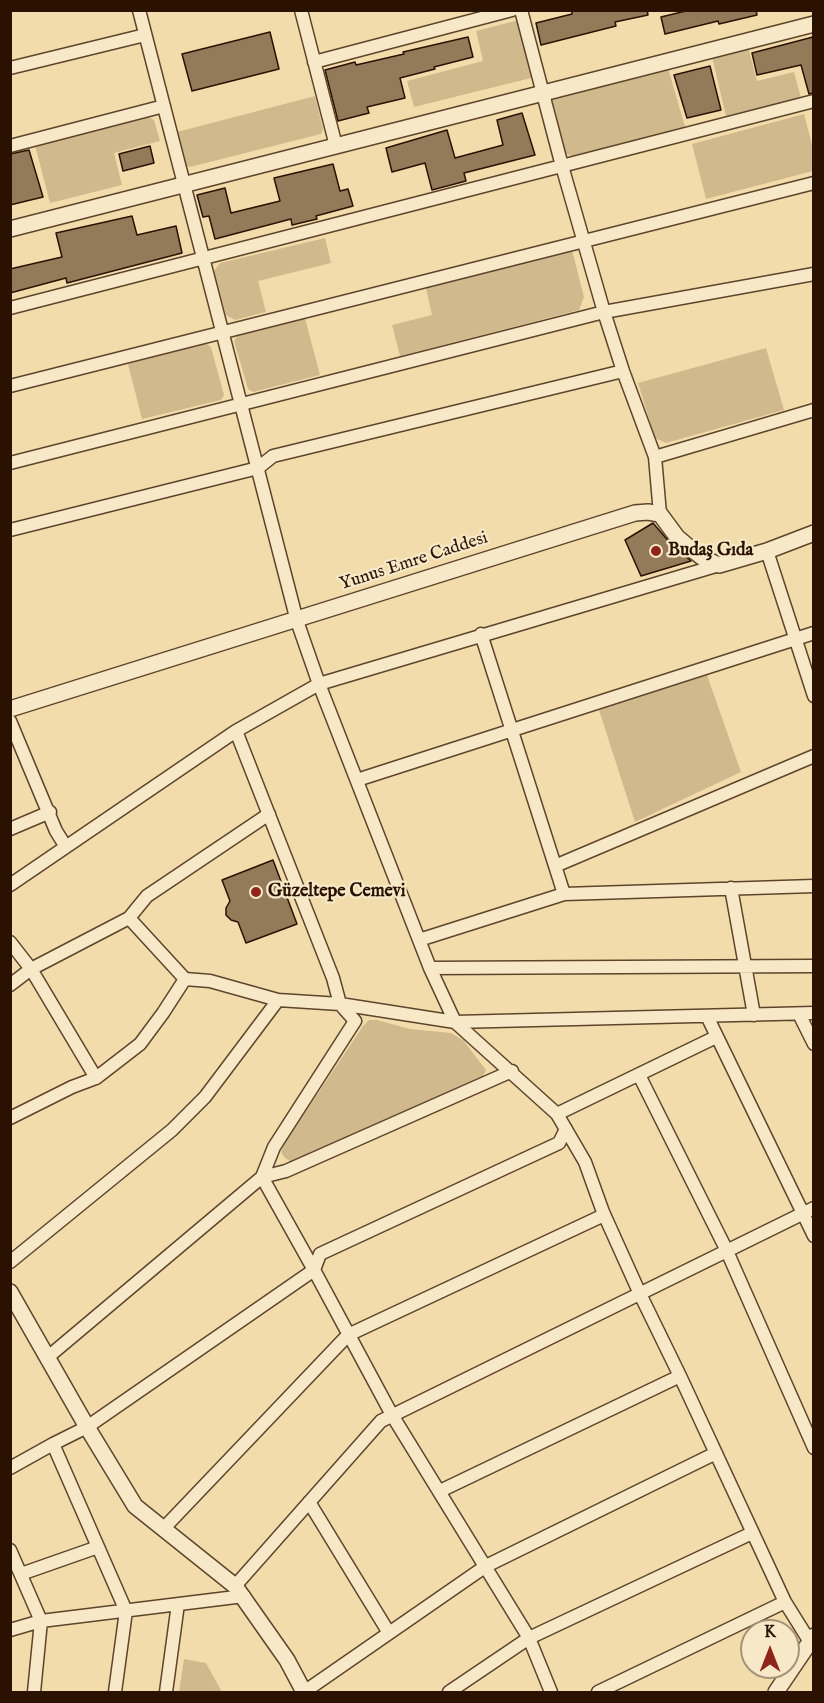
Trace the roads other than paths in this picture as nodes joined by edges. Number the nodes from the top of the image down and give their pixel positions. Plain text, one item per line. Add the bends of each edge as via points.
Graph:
1 (139, 10) edge
2 (301, 10) edge
3 (512, 10) edge
4 (521, 10) edge
5 (813, 24) edge
6 (145, 35) junction
7 (314, 62) junction
8 (10, 68) edge
9 (543, 93) junction
10 (813, 101) edge
11 (164, 106) junction
12 (10, 146) edge
13 (336, 146) junction
14 (562, 166) junction
15 (813, 183) edge
16 (185, 184) junction
17 (10, 229) edge
18 (584, 241) junction
19 (204, 259) junction
20 (813, 274) edge
21 (10, 308) edge
22 (604, 312) junction
23 (223, 333) junction
24 (623, 371) junction
25 (10, 387) edge
26 (241, 404) junction
27 (813, 410) edge
28 (655, 457) junction
29 (10, 463) edge
30 (258, 468) junction
31 (660, 514) junction
32 (10, 530) edge
33 (813, 533) edge
34 (767, 551) junction
35 (719, 565) junction
36 (297, 621) junction
37 (813, 633) edge
38 (481, 634) junction
39 (795, 639) junction
40 (319, 684) junction
41 (813, 696) edge
42 (10, 710) edge
43 (10, 720) edge
44 (512, 730) junction
45 (236, 731) junction
46 (813, 756) edge
47 (357, 780) junction
48 (50, 812) junction
49 (269, 814) junction
50 (10, 828) edge
51 (66, 847) junction
52 (555, 866) junction
53 (10, 885) edge
54 (813, 886) edge
55 (731, 888) junction
56 (564, 894) junction
57 (129, 918) junction
58 (420, 940) junction
59 (10, 942) edge
60 (745, 966) junction
61 (813, 966) edge
62 (430, 968) junction
63 (31, 969) junction
64 (185, 979) junction
65 (10, 985) edge
66 (278, 1000) junction
67 (340, 1004) junction
68 (813, 1013) edge
69 (799, 1014) junction
70 (754, 1015) junction
71 (707, 1016) junction
72 (455, 1022) junction
73 (716, 1037) junction
74 (813, 1044) edge
75 (512, 1071) junction
76 (639, 1075) junction
77 (96, 1078) junction
78 (558, 1114) junction
79 (10, 1118) edge
80 (566, 1129) junction
81 (262, 1177) junction
82 (808, 1211) edge
83 (604, 1215) junction
84 (813, 1236) edge
85 (726, 1249) junction
86 (10, 1262) edge
87 (314, 1270) junction
88 (10, 1292) edge
89 (640, 1294) junction
90 (348, 1335) junction
91 (48, 1357) junction
92 (680, 1376) junction
93 (392, 1415) junction
94 (87, 1427) junction
95 (53, 1444) junction
96 (813, 1448) edge
97 (716, 1454) junction
98 (10, 1468) edge
99 (440, 1491) junction
100 (309, 1502) junction
101 (164, 1528) junction
102 (752, 1533) junction
103 (98, 1547) junction
104 (10, 1550) edge
105 (486, 1566) junction
106 (21, 1574) junction
107 (239, 1591) junction
108 (785, 1602) junction
109 (178, 1604) junction
110 (126, 1611) junction
111 (41, 1621) junction
112 (10, 1630) edge
113 (389, 1633) junction
114 (529, 1638) junction
115 (812, 1639) edge
116 (34, 1692) edge
117 (115, 1692) edge
118 (166, 1692) edge
119 (304, 1692) edge
120 (449, 1692) edge
121 (551, 1692) edge
122 (598, 1692) edge
123 (776, 1692) edge

1 - 6 street
2 - 7 street
3 - 7 street
4 - 9 street
5 - 9 street
6 - 8 street
6 - 11 street
7 - 13 street
9 - 13 street
9 - 14 street
10 - 14 street
11 - 12 street
11 - 16 street
13 - 16 street
14 - 18 street
14 - 19 street
15 - 18 street
16 - 17 street
16 - 19 street
18 - 22 street
18 - 23 street
19 - 21 street
19 - 23 street
20 - 22 street
22 - 24 street
22 - 26 street
23 - 25 street
23 - 26 street
24 - 28 street
24 - 30 street via 273,456
26 - 29 street
26 - 30 street
27 - 28 street
28 - 31 street
30 - 32 street
30 - 36 street
31 - 35 street via 677,537 703,558
31 - 36 street, Yunus Emre Caddesi via 648,512 621,518
33 - 34 street
34 - 35 street
34 - 39 street
35 - 38 street
36 - 40 street
36 - 42 street, Yunus Emre Caddesi
37 - 39 street
38 - 40 street
38 - 44 street
39 - 41 street
39 - 44 street
40 - 45 street
40 - 47 street
43 - 48 street
44 - 47 street
44 - 52 street
45 - 49 street
45 - 51 street
46 - 52 street
47 - 58 street
48 - 50 street
48 - 51 street
49 - 57 street via 147,897
49 - 67 street
51 - 53 street
52 - 56 street
54 - 55 street
55 - 56 street
55 - 60 street
56 - 58 street
57 - 63 street
57 - 64 street
58 - 62 street
59 - 63 street
60 - 61 street
60 - 62 street
60 - 70 street
62 - 72 street
63 - 65 street
63 - 77 street
64 - 66 street via 210,981
64 - 77 street via 140,1044
66 - 67 street
66 - 86 street via 205,1096 172,1130
67 - 72 street
67 - 81 street via 355,1021 274,1147
68 - 69 street
69 - 70 street
69 - 74 street
70 - 71 street
71 - 72 street
71 - 73 street
72 - 75 street
73 - 76 street
73 - 82 street
75 - 78 street
75 - 81 street via 286,1171
76 - 78 street
76 - 85 street
77 - 79 street
78 - 80 street
80 - 83 street via 585,1162
80 - 87 street via 558,1143 320,1254
81 - 87 street
81 - 91 street
82 - 84 street
82 - 85 street
83 - 89 street
83 - 90 street
85 - 89 street
85 - 96 street
87 - 90 street
87 - 94 street
88 - 91 street
89 - 92 street
89 - 93 street
90 - 93 street
90 - 101 street
91 - 94 street
92 - 97 street
92 - 99 street
93 - 99 street
93 - 100 street via 381,1421
94 - 95 street
94 - 101 street via 135,1506
95 - 98 street
95 - 103 street
97 - 102 street
97 - 105 street
99 - 105 street
100 - 107 street
100 - 113 street
101 - 107 street
102 - 108 street
102 - 114 street
103 - 106 street
103 - 110 street
104 - 106 street
105 - 113 street
105 - 114 street
106 - 111 street
107 - 109 street
107 - 119 street via 287,1660
108 - 115 street
108 - 122 street
109 - 110 street
109 - 118 street
110 - 111 street
110 - 117 street
111 - 112 street
111 - 116 street
113 - 119 street
114 - 120 street
114 - 121 street
115 - 123 street

